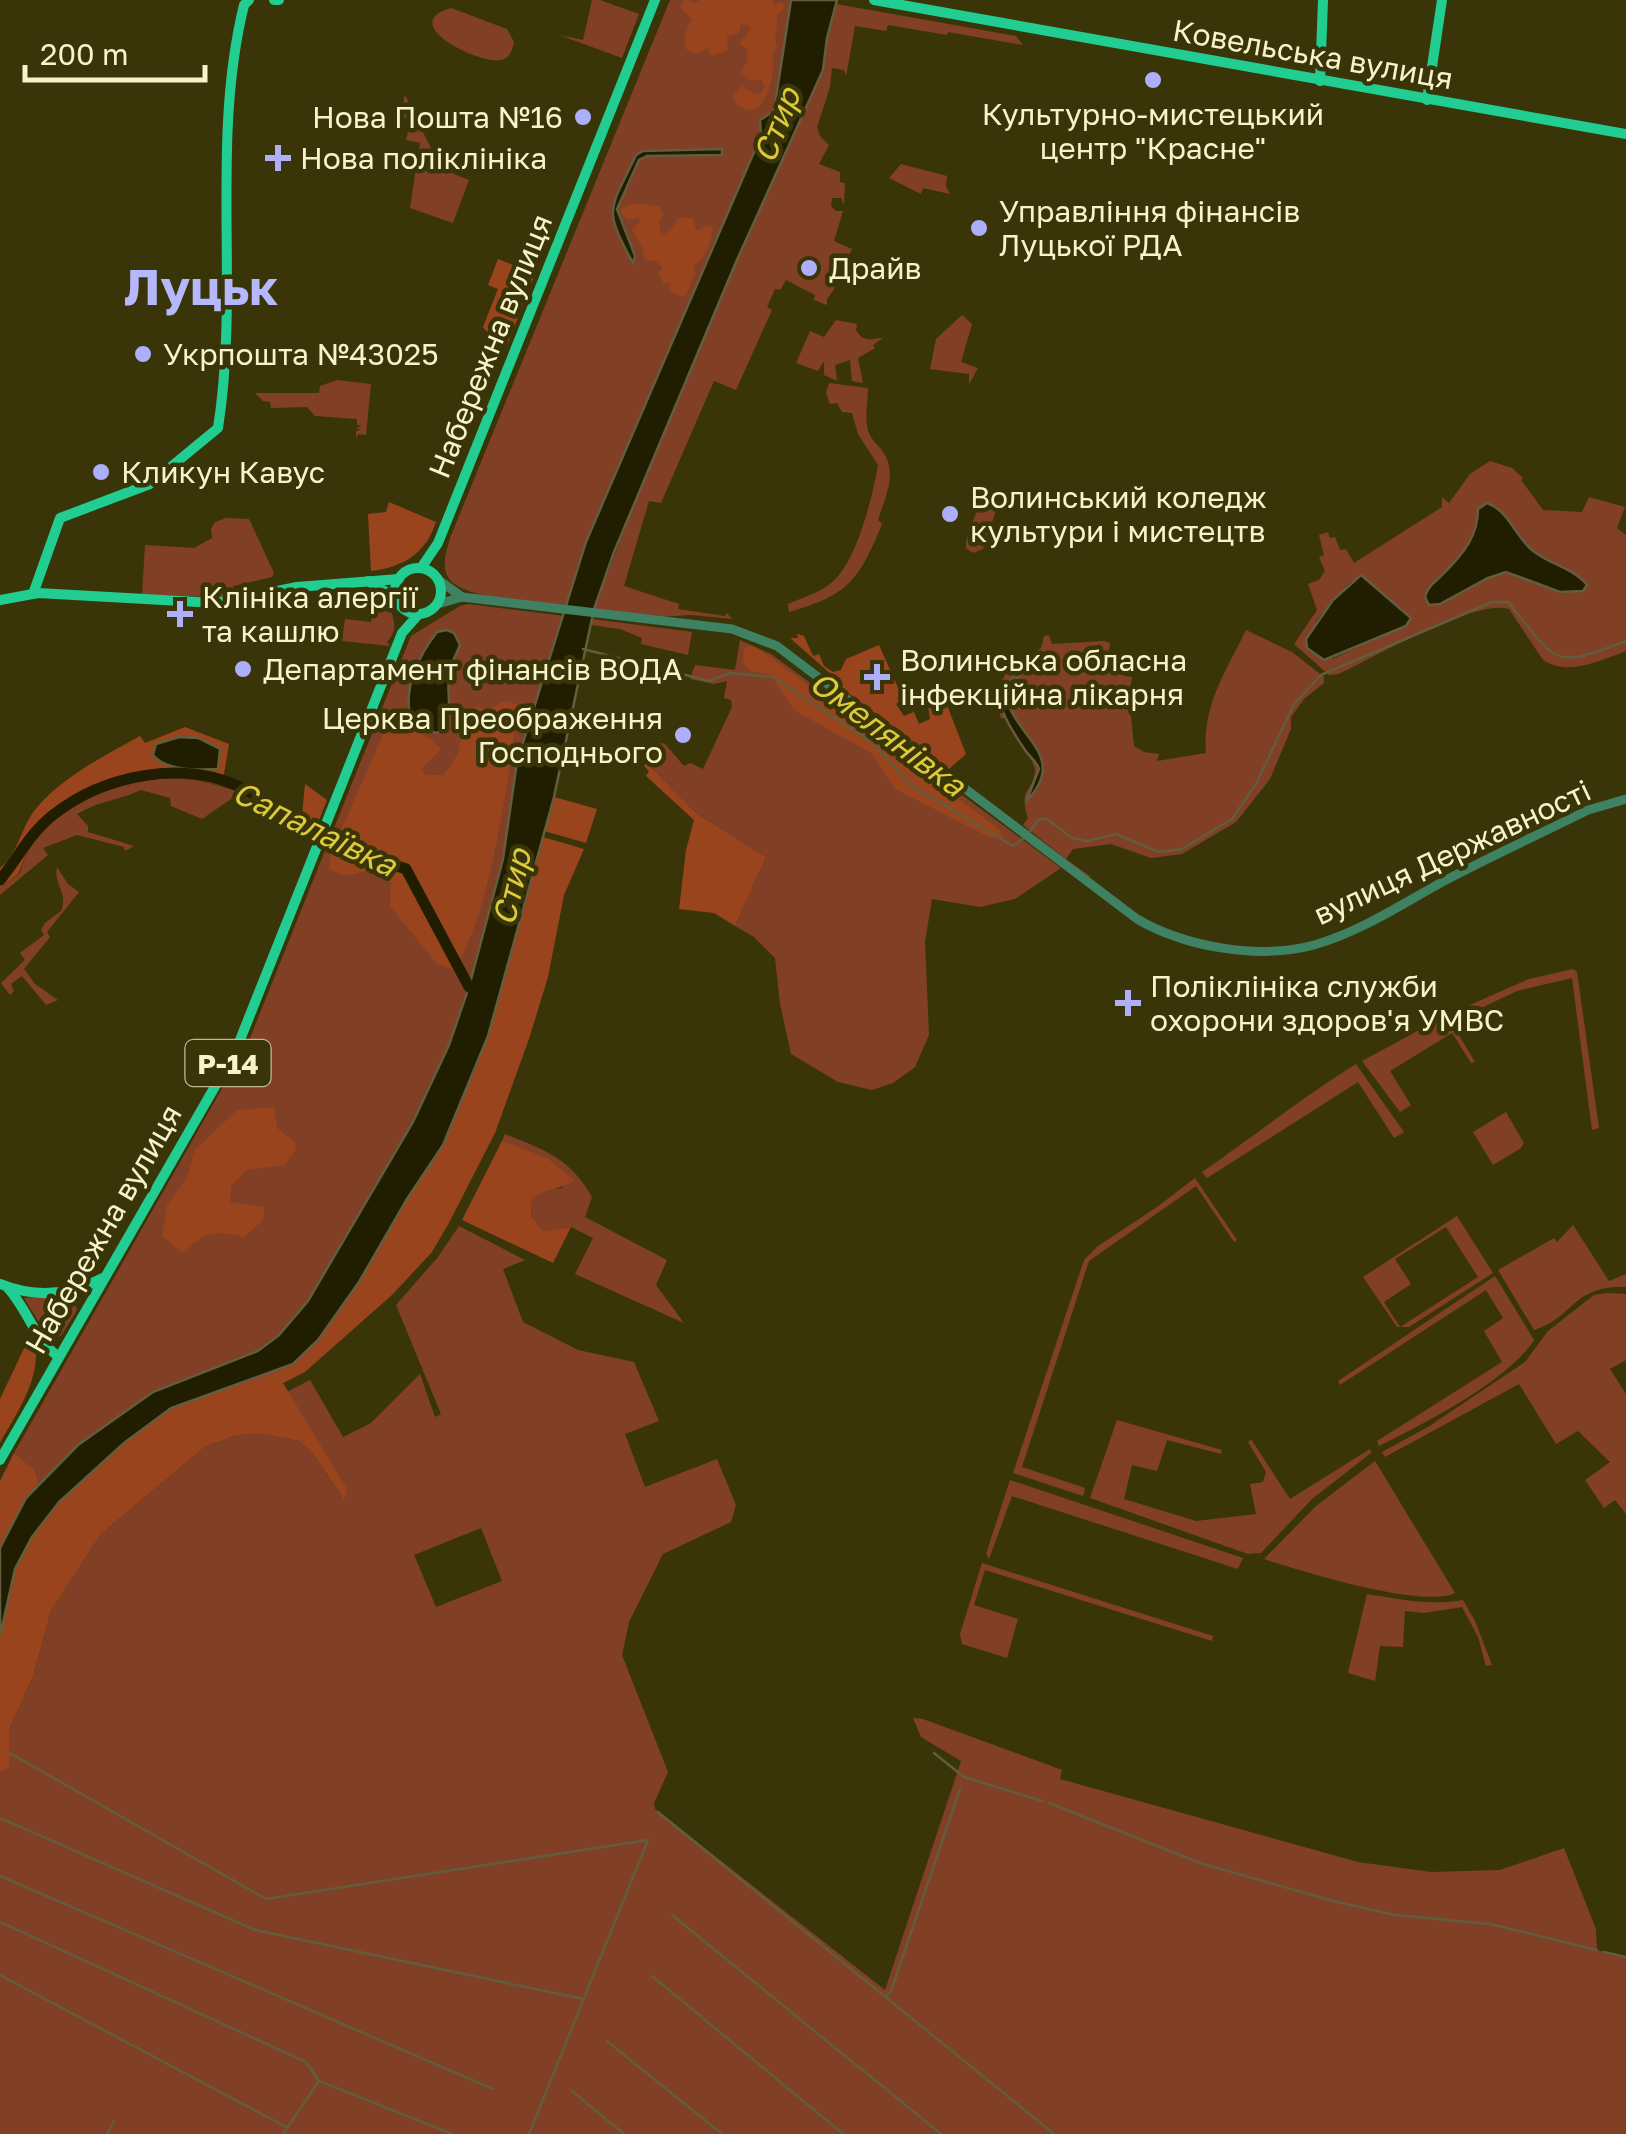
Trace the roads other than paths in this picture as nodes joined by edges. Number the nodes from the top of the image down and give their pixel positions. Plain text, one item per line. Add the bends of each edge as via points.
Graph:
1 (249, 0) edge
2 (654, 0) edge
3 (874, 0) edge
4 (1323, 0) edge
5 (1442, 0) edge
6 (1320, 81) junction
7 (1428, 100) junction
8 (1626, 134) edge
9 (431, 574) junction
10 (398, 579) junction
11 (367, 580) junction
12 (34, 594) junction
13 (462, 596) junction
14 (0, 600) edge
15 (399, 603) junction
16 (438, 604) junction
17 (418, 615) junction
18 (402, 632) junction
19 (1626, 799) edge
20 (104, 1278) junction
21 (3, 1285) edge
22 (58, 1356) junction
23 (0, 1460) edge

1 - 12 main road via 236,34 231,83 218,428 150,484 60,518
2 - 9 main road, Набережна вулиця
3 - 6 main road, Ковельська вулиця
4 - 6 main road
5 - 7 main road
6 - 7 main road, Ковельська вулиця
7 - 8 main road, Ковельська вулиця
9 - 10 main road via 408,570
9 - 13 street
9 - 16 main road via 442,593
10 - 11 main road
10 - 15 main road
11 - 12 main road via 216,603
11 - 15 main road
12 - 14 main road
13 - 16 street
13 - 19 street, вулиця Державності via 739,630 777,646 1137,919 1210,946 1315,945 1588,810
15 - 17 main road
15 - 18 main road, Набережна вулиця / Р-14
16 - 17 main road
17 - 18 main road, Набережна вулиця / Р-14
18 - 20 main road, Набережна вулиця / Р-14 via 236,1050
20 - 21 main road via 56,1294
20 - 22 main road, Набережна вулиця / Р-14
21 - 22 main road
22 - 23 main road, Набережна вулиця / Р-14

